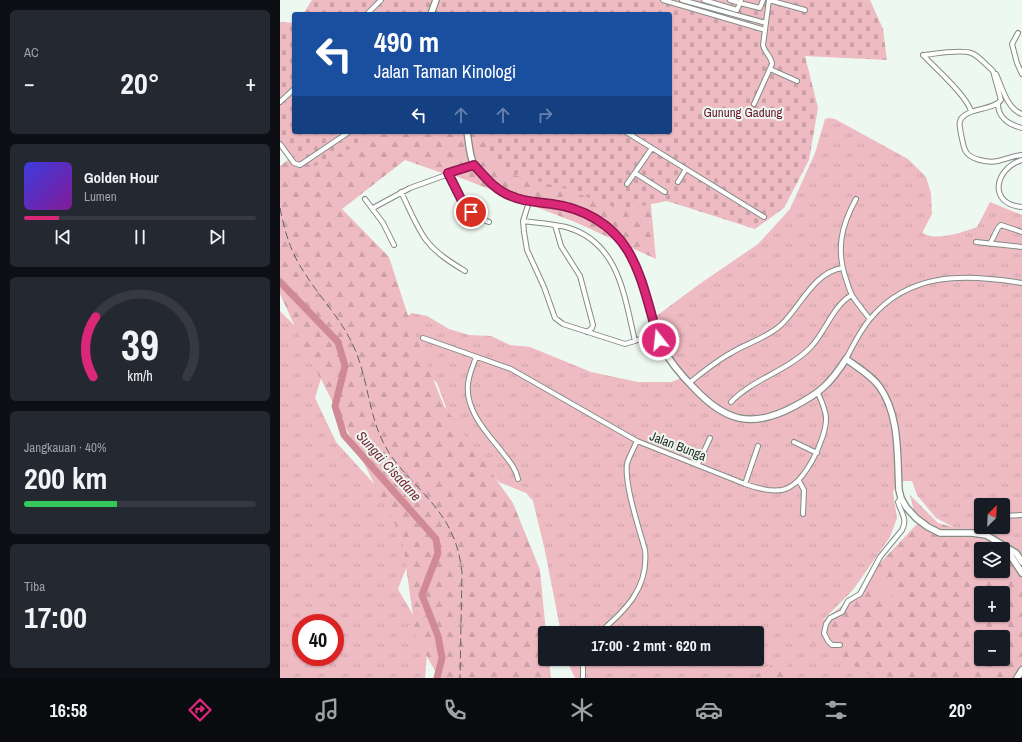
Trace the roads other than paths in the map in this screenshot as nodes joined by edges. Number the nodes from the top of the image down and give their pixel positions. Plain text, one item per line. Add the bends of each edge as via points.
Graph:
1 (381, 0) edge
2 (436, 0) edge
3 (662, 0) edge
4 (682, 0) edge
5 (704, 0) edge
6 (730, 0) edge
7 (763, 0) edge
8 (769, 0) edge
9 (740, 1) edge
10 (805, 10) dead end
11 (369, 12) edge
12 (432, 12) edge
13 (766, 23) junction
14 (765, 30) junction
15 (1018, 33) dead end
16 (1017, 63) junction
17 (1022, 68) edge
18 (770, 69) junction
19 (993, 71) junction
20 (1022, 74) edge
21 (797, 81) dead end
22 (292, 91) edge
23 (280, 102) edge
24 (754, 104) dead end
25 (998, 104) junction
26 (971, 111) junction
27 (1022, 114) edge
28 (1022, 128) edge
29 (346, 134) edge
30 (467, 134) edge
31 (629, 134) edge
32 (280, 144) edge
33 (652, 148) junction
34 (1022, 155) edge
35 (1022, 160) edge
36 (474, 165) junction
37 (686, 169) junction
38 (448, 173) junction
39 (634, 173) junction
40 (678, 182) dead end
41 (627, 184) dead end
42 (402, 192) junction
43 (665, 192) dead end
44 (365, 199) dead end
45 (856, 199) dead end
46 (529, 202) junction
47 (1022, 207) edge
48 (373, 208) junction
49 (764, 218) dead end
50 (489, 222) dead end
51 (523, 222) junction
52 (556, 225) junction
53 (1022, 232) edge
54 (976, 242) dead end
55 (990, 244) junction
56 (394, 245) dead end
57 (1022, 247) edge
58 (842, 268) junction
59 (465, 271) dead end
60 (1022, 282) edge
61 (852, 296) junction
62 (870, 319) junction
63 (587, 332) junction
64 (656, 332) junction
65 (423, 338) dead end
66 (635, 341) junction
67 (476, 357) junction
68 (846, 359) junction
69 (688, 383) junction
70 (818, 393) junction
71 (731, 402) dead end
72 (710, 438) dead end
73 (637, 441) junction
74 (794, 442) dead end
75 (758, 446) dead end
76 (817, 453) junction
77 (698, 464) junction
78 (518, 480) dead end
79 (798, 481) junction
80 (745, 484) junction
81 (901, 498) junction
82 (804, 514) dead end
83 (1022, 515) edge
84 (1010, 516) edge
85 (998, 542) edge
86 (1010, 550) edge
87 (1010, 555) edge
88 (1022, 562) edge
89 (1022, 573) edge
90 (607, 626) edge
91 (840, 645) dead end
92 (583, 666) edge
93 (1022, 670) edge
94 (583, 678) edge
95 (1018, 678) edge

1 - 11 street
2 - 12 street
3 - 14 street
4 - 13 street
5 - 9 street via 737,10
6 - 9 street
7 - 9 street via 759,8
8 - 10 street
8 - 13 street
13 - 14 street
14 - 18 street via 763,45 772,62
15 - 16 street via 1012,44
16 - 17 street
16 - 20 street
18 - 21 street
18 - 24 street
19 - 25 street via 1001,98
19 - 26 street via 969,52 923,55 969,105
19 - 27 street via 1012,107
22 - 23 street
25 - 26 street
25 - 28 street via 999,112 1004,119
26 - 34 street via 961,118 959,125 964,149 969,155 993,162
29 - 32 street via 300,165 294,163
30 - 36 street
31 - 33 street
33 - 37 street
33 - 39 street
35 - 47 street via 1007,168 998,189 1006,202
36 - 38 street
36 - 46 street via 500,191
37 - 40 street
37 - 49 street
38 - 42 street
38 - 50 street via 466,208 475,216
39 - 41 street
39 - 43 street
42 - 48 street
42 - 59 street via 425,239 446,259
44 - 48 street
45 - 58 street via 841,232
46 - 51 street
46 - 64 street via 574,208 599,221 613,233 627,250 635,266 650,306
48 - 56 street
51 - 52 street
51 - 63 street via 527,250 555,318 563,324
52 - 63 street via 561,246 583,284 593,323
52 - 66 street via 583,234 606,254 616,269
53 - 55 street via 999,226
54 - 55 street
55 - 57 street
58 - 61 street
58 - 69 street via 829,271 818,280 776,329 730,353
60 - 62 street via 965,277 935,280 901,293
61 - 62 street
61 - 71 street via 841,304 819,337 802,355 745,389
62 - 68 street
63 - 66 street via 621,343
64 - 66 street
64 - 69 street via 667,355
65 - 67 street
67 - 73 street via 511,369
67 - 78 street via 468,384 470,404 479,422 515,468
68 - 70 street
68 - 81 street via 878,385 890,408 895,427
69 - 70 street via 707,402 722,412 745,419 769,417 784,412
70 - 76 street, Jalan Bunga via 826,420
72 - 77 street
73 - 77 street, Jalan Bunga
73 - 90 street, Jalan Bunga via 628,460 627,473 646,558 640,586 632,601
74 - 76 street
75 - 80 street
76 - 79 street, Jalan Bunga
77 - 80 street, Jalan Bunga
79 - 80 street, Jalan Bunga via 782,490 761,490
79 - 82 street via 804,490
81 - 85 street via 916,518 935,530 980,533
81 - 91 street via 898,502 904,517 902,530 880,557 860,594 848,601 842,612 830,618 824,628 828,641
83 - 84 street
86 - 88 street via 1016,553
87 - 89 street
92 - 94 street
93 - 95 street

